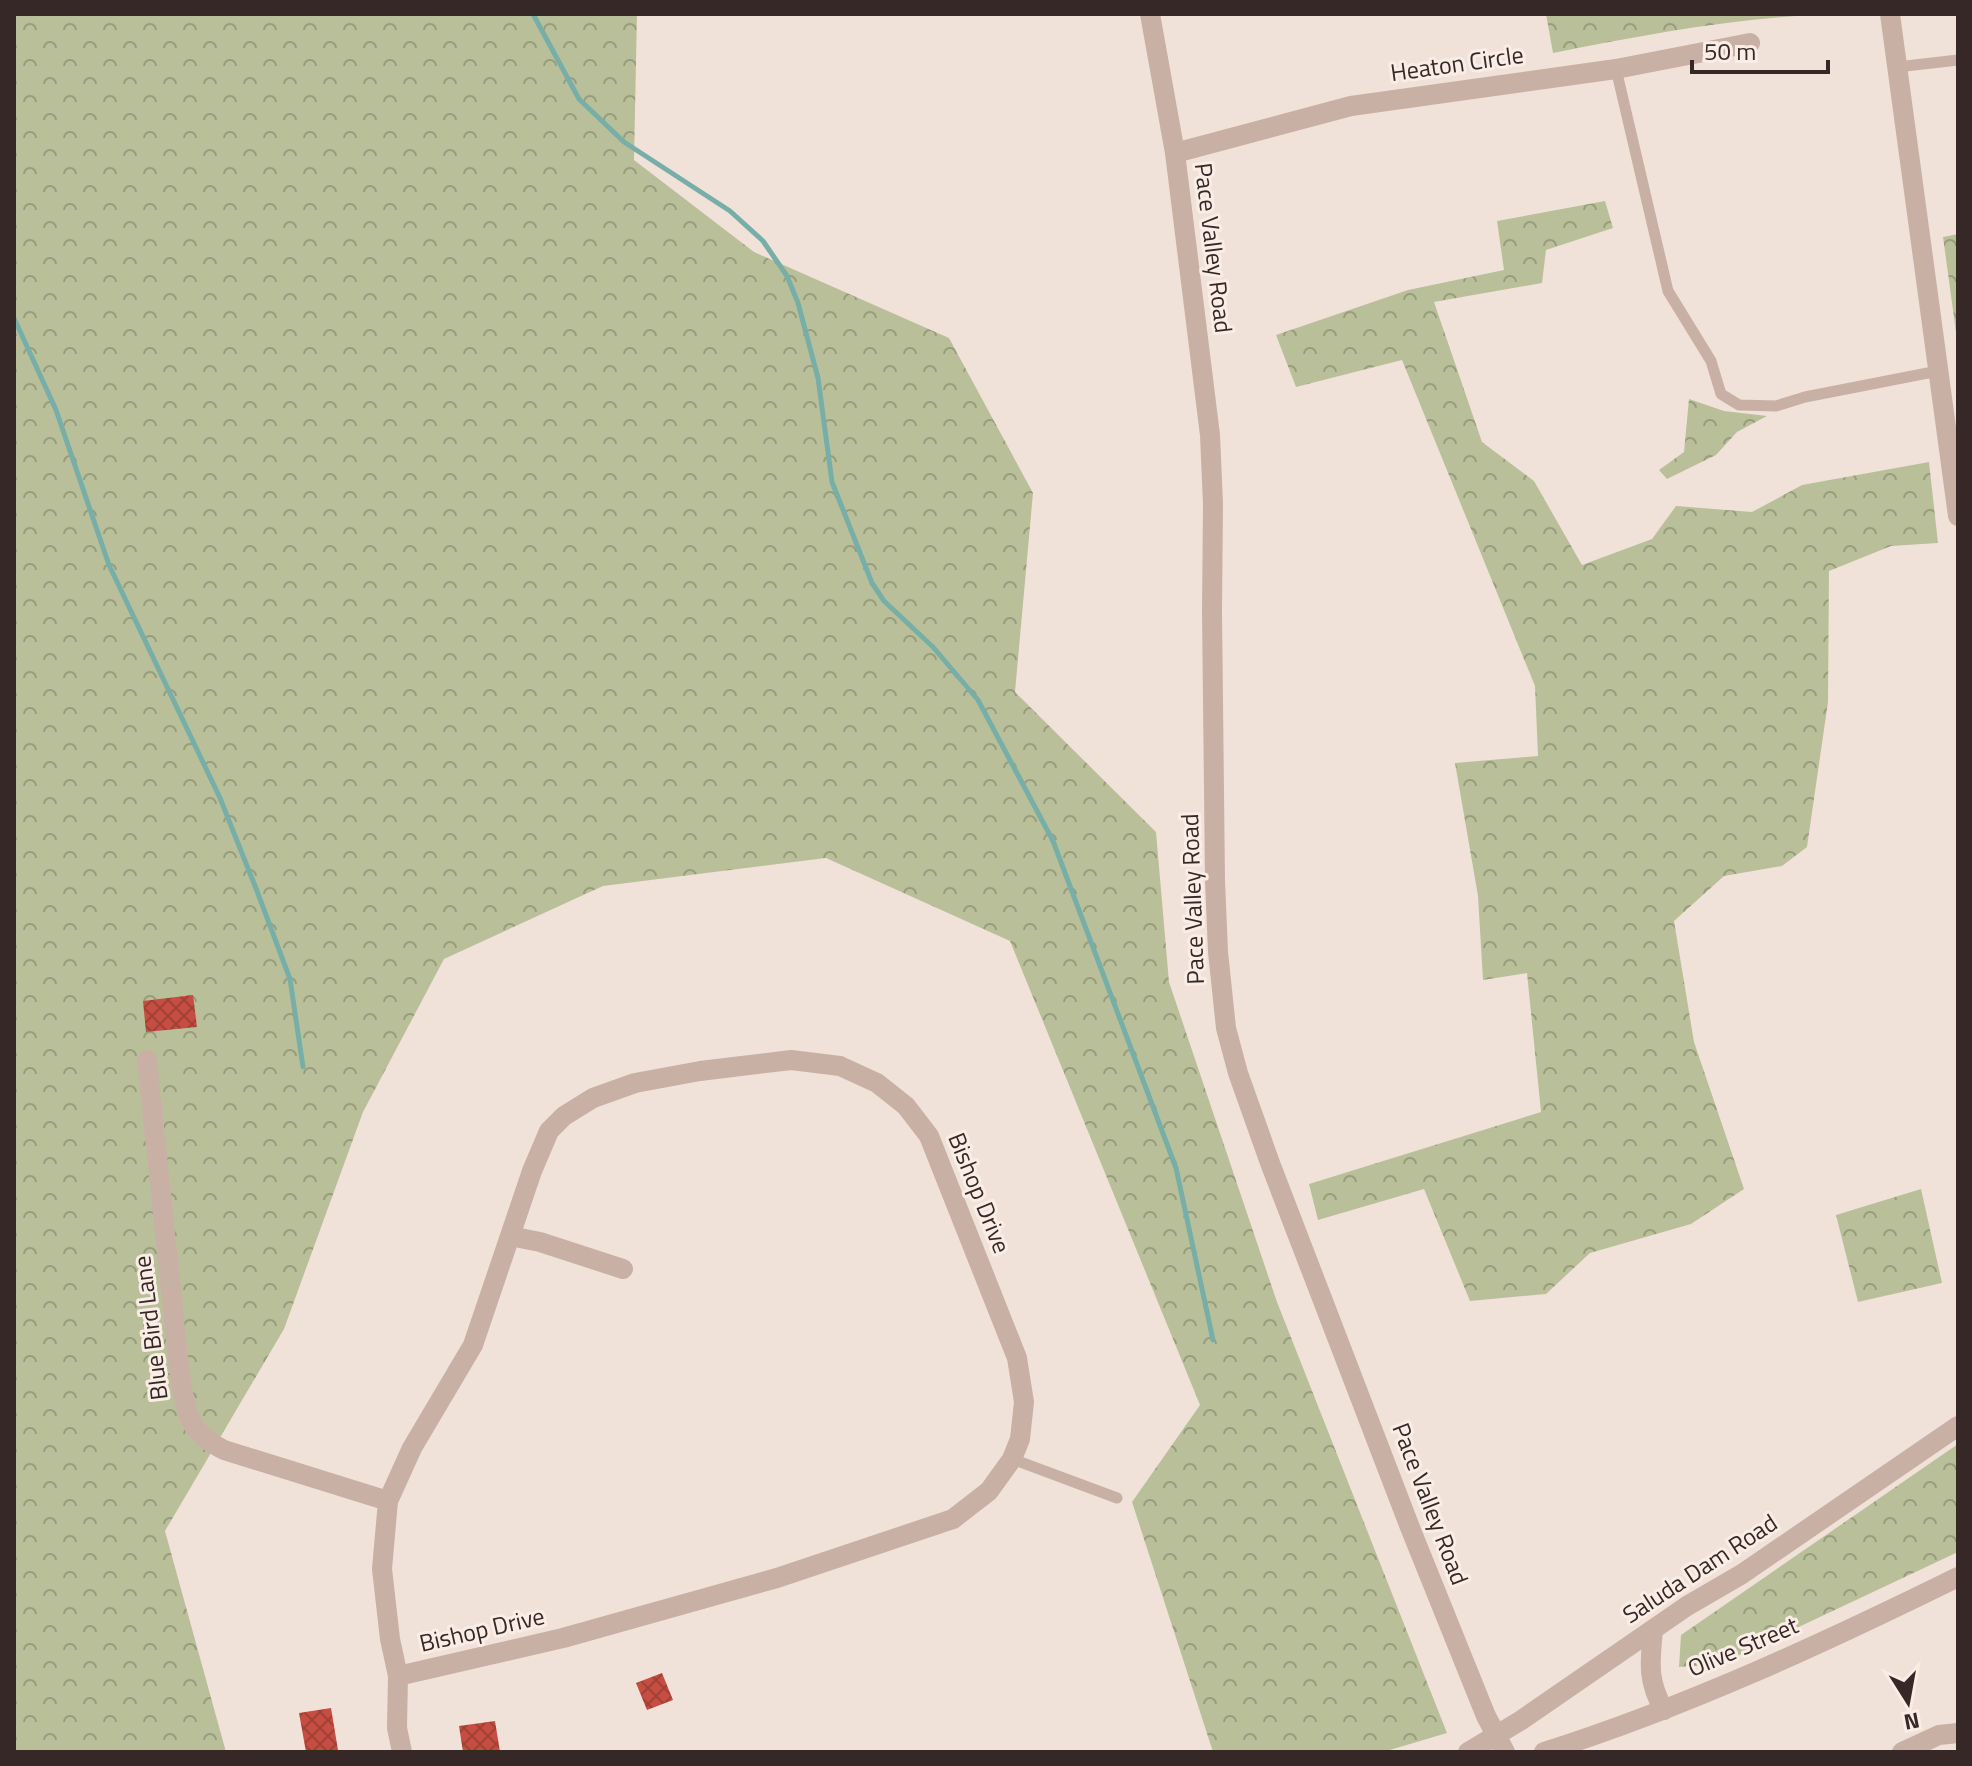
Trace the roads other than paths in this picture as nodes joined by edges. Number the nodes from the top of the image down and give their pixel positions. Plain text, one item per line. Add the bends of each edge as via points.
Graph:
1 (1150, 14) edge
2 (1890, 14) edge
3 (1750, 43) dead end
4 (1958, 60) edge
5 (1897, 67) junction
6 (1616, 69) junction
7 (1175, 153) junction
8 (1938, 371) junction
9 (1958, 516) edge
10 (147, 1060) dead end
11 (510, 1236) junction
12 (623, 1269) dead end
13 (1958, 1426) edge
14 (1012, 1459) junction
15 (1117, 1498) dead end
16 (388, 1501) junction
17 (1958, 1577) edge
18 (1653, 1630) junction
19 (398, 1676) junction
20 (1664, 1710) junction
21 (1958, 1733) edge
22 (1500, 1744) edge
23 (402, 1752) edge
24 (1468, 1752) edge
25 (1544, 1752) edge
26 (1902, 1752) edge

1 - 7 street, Pace Valley Road
2 - 5 street
3 - 6 street, Heaton Circle
4 - 5 lane
5 - 8 street
6 - 7 street, Heaton Circle via 1351,106
6 - 8 lane via 1668,291 1711,361 1721,394 1739,405 1776,406
7 - 22 street, Pace Valley Road via 1210,435 1215,881 1226,1028 1270,1163
8 - 9 street
10 - 16 street, Blue Bird Lane via 189,1421 206,1441 224,1450
11 - 12 street
11 - 14 street, Bishop Drive via 549,1131 593,1098 635,1083 752,1063 791,1060 840,1066 877,1083 906,1106 929,1136 1017,1358 1024,1402
11 - 16 street, Bishop Drive via 473,1345 412,1448
13 - 18 street, Saluda Dam Road
14 - 15 lane
14 - 19 street, Bishop Drive via 989,1491 953,1519 777,1578 563,1638
16 - 19 street, Bishop Drive via 382,1569
17 - 20 street, Olive Street
18 - 20 street via 1653,1690
18 - 22 street, Saluda Dam Road
19 - 23 street, Bishop Drive
20 - 25 street, Olive Street
21 - 26 street via 1939,1735
22 - 24 street, Saluda Dam Road

